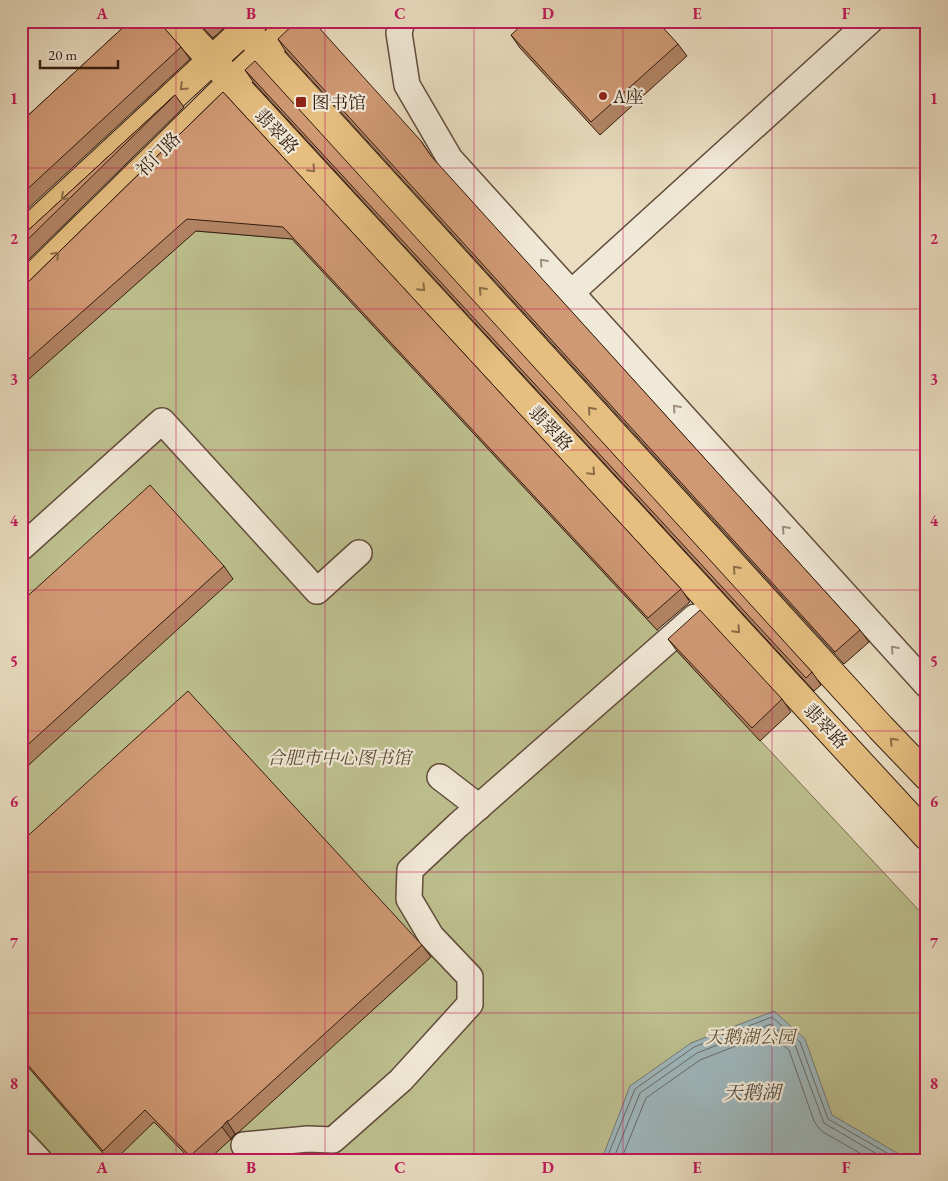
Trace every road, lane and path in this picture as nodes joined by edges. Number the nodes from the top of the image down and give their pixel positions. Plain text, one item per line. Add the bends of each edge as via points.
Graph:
1 (176, 21) edge
2 (296, 21) edge
3 (402, 21) edge
4 (870, 21) edge
5 (245, 24) edge
6 (264, 51) junction
7 (212, 60) junction
8 (232, 82) junction
9 (21, 237) edge
10 (21, 289) edge
11 (571, 293) junction
12 (21, 548) edge
13 (358, 553) dead end
14 (711, 602) junction
15 (927, 685) edge
16 (927, 776) edge
17 (440, 777) dead end
18 (479, 807) junction
19 (922, 825) edge
20 (332, 1140) junction
21 (21, 1141) edge
22 (244, 1145) dead end
23 (39, 1160) edge
24 (315, 1160) edge

1 - 7 main road, 翡翠路
2 - 6 main road, 祁门路
11 -> 3 lane via 450,159 407,84 399,34
4 - 11 lane
5 - 6 main road
5 - 7 main road, 祁门路
6 - 8 main road, 祁门路
16 -> 6 main road
7 - 8 main road, 翡翠路
7 -> 9 main road, 祁门路
10 -> 8 main road, 祁门路
8 -> 14 main road, 翡翠路
15 -> 11 lane
12 - 13 lane via 162,421 317,591
14 - 18 lane
14 -> 19 main road, 翡翠路
17 - 18 lane
18 - 20 lane via 410,870 409,899 431,936 470,978 470,1004 401,1080
20 - 22 lane
20 - 24 lane
21 - 23 lane

